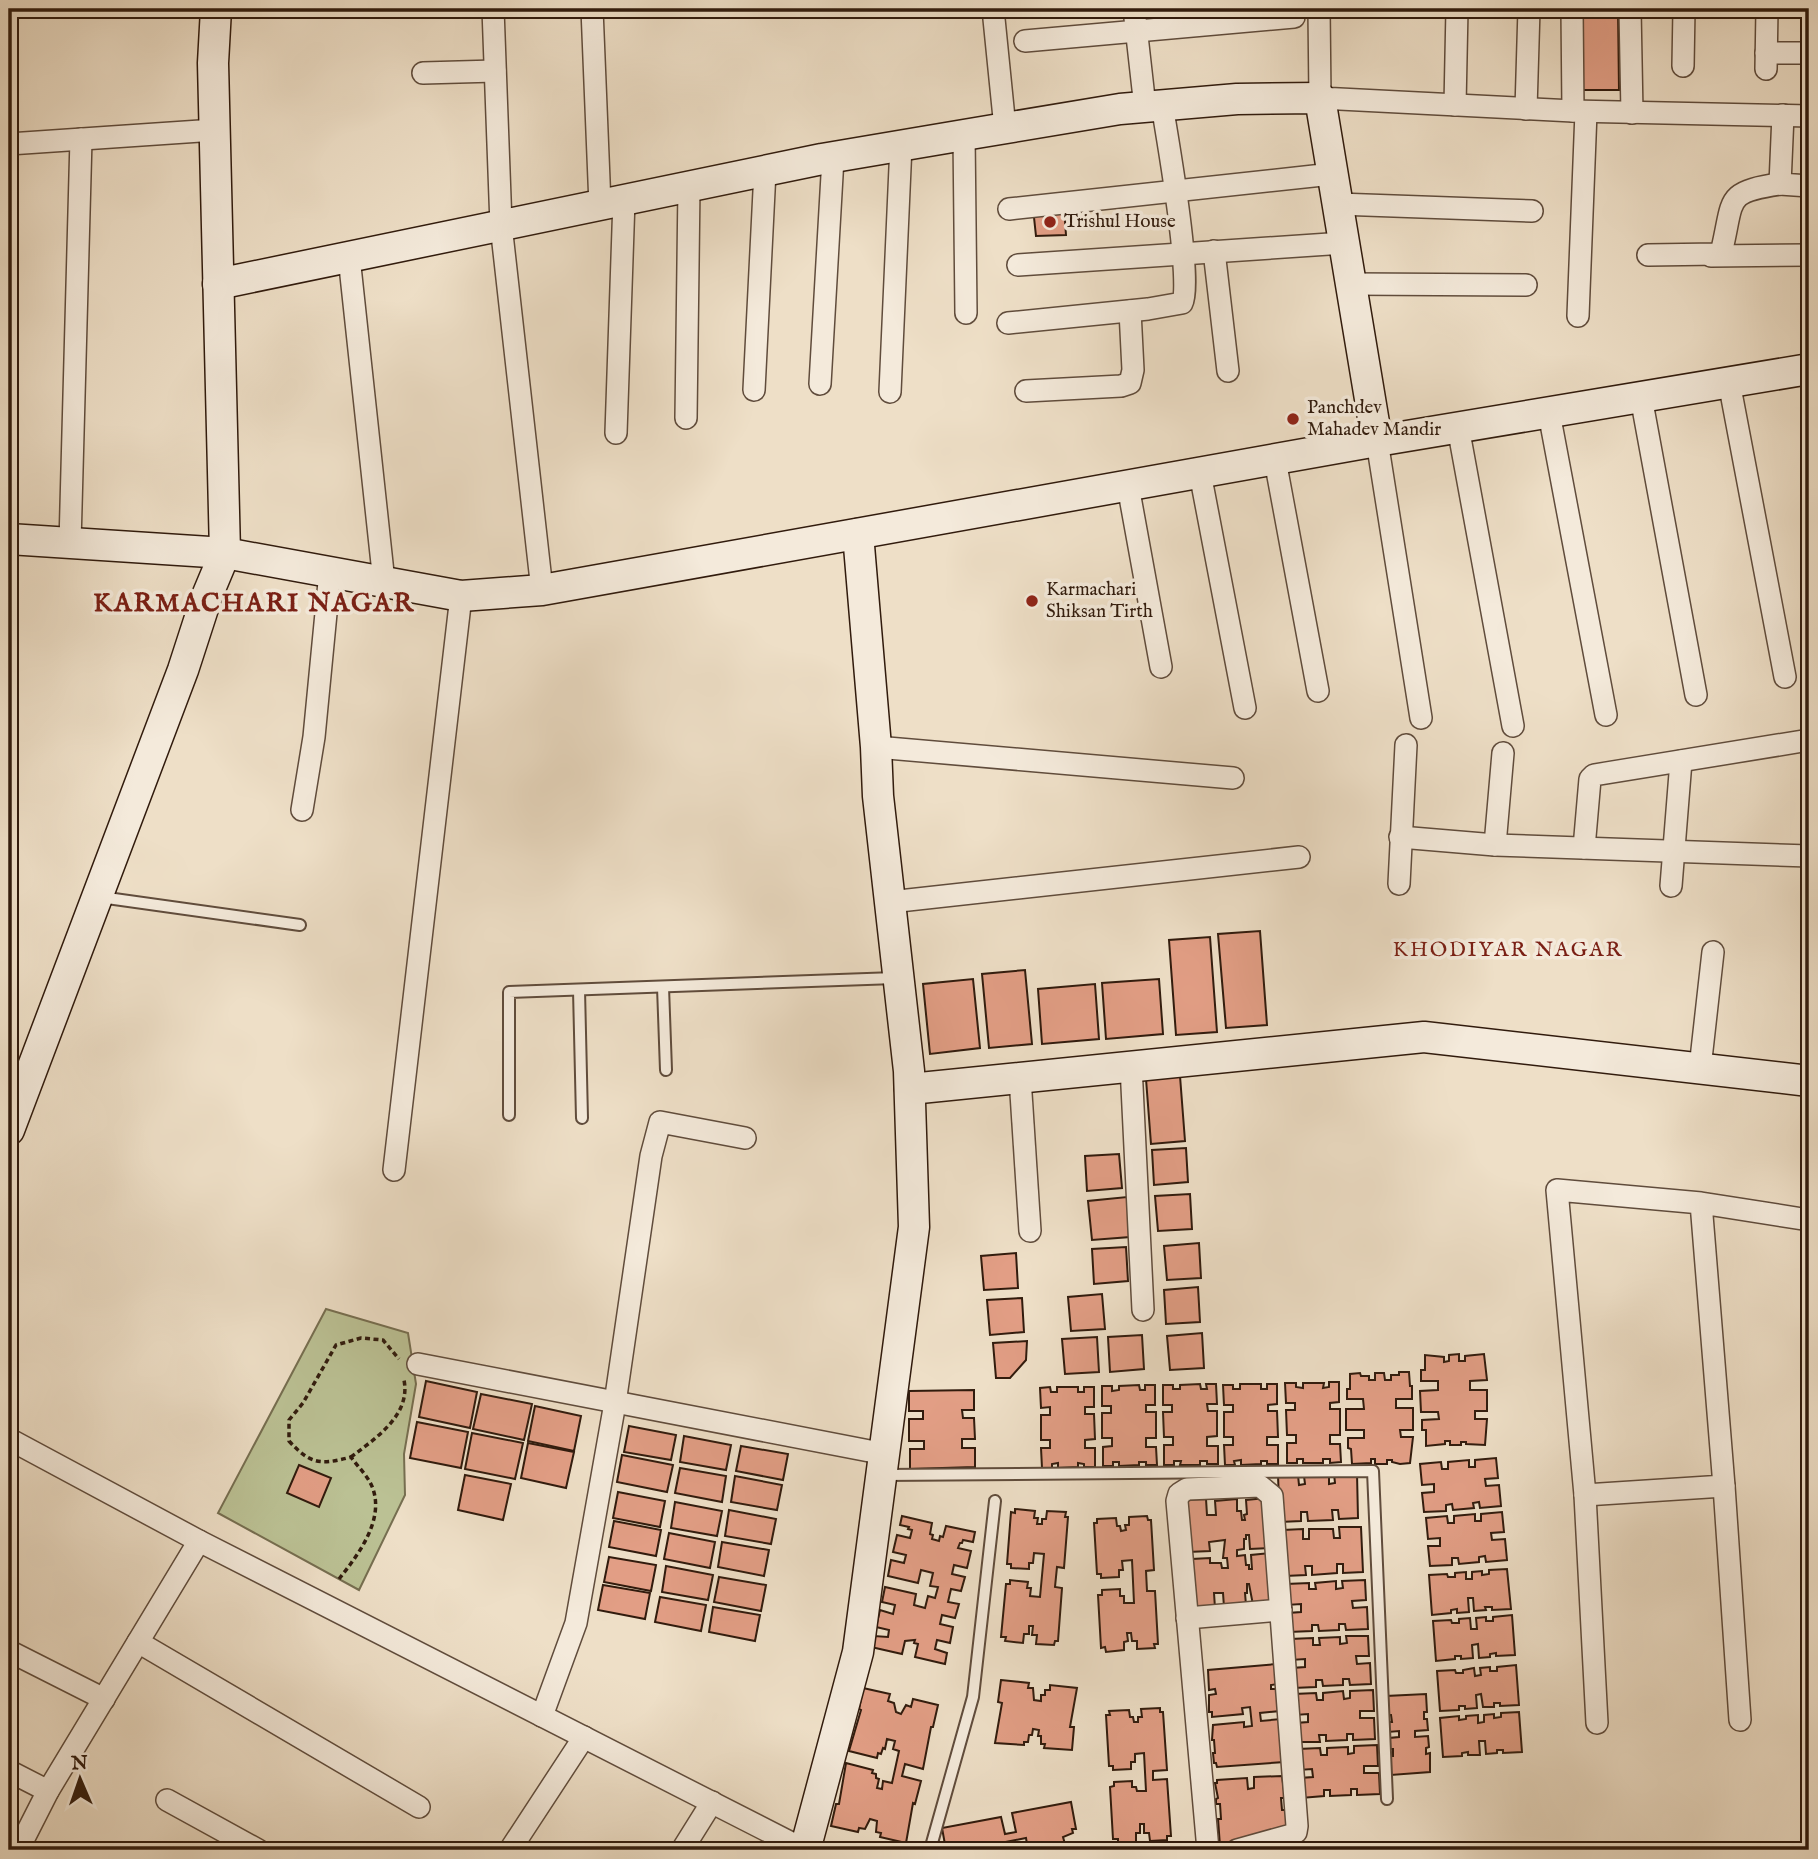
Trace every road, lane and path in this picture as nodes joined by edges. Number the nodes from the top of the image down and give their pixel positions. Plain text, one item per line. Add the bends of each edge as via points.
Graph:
1 (216, 9) edge
2 (493, 9) edge
3 (592, 9) edge
4 (993, 9) edge
5 (1134, 9) edge
6 (1319, 9) edge
7 (1457, 9) edge
8 (1529, 9) edge
9 (1572, 9) edge
10 (1630, 9) edge
11 (1684, 9) edge
12 (1767, 9) edge
13 (1294, 17) dead end
14 (1136, 31) junction
15 (1025, 41) dead end
16 (1809, 53) edge
17 (1683, 66) dead end
18 (495, 72) junction
19 (423, 73) dead end
20 (1320, 98) junction
21 (1455, 105) junction
22 (1153, 106) junction
23 (1526, 109) junction
24 (1580, 111) junction
25 (1632, 113) junction
26 (1783, 115) junction
27 (1809, 116) edge
28 (1005, 128) junction
29 (215, 130) junction
30 (964, 135) junction
31 (81, 139) junction
32 (9, 144) edge
33 (901, 145) junction
34 (833, 158) junction
35 (765, 171) junction
36 (1332, 174) junction
37 (1780, 184) junction
38 (1809, 186) edge
39 (688, 187) junction
40 (1175, 192) junction
41 (612, 203) junction
42 (1338, 204) junction
43 (1009, 209) dead end
44 (1532, 211) dead end
45 (501, 225) junction
46 (1344, 243) junction
47 (1214, 251) junction
48 (1183, 253) junction
49 (1809, 255) edge
50 (1648, 256) dead end
51 (1711, 256) junction
52 (349, 257) junction
53 (1018, 265) dead end
54 (218, 284) junction
55 (1351, 284) junction
56 (1527, 285) dead end
57 (1130, 311) junction
58 (966, 313) dead end
59 (1578, 316) dead end
60 (1008, 323) dead end
61 (1809, 369) edge
62 (1228, 371) dead end
63 (1729, 382) junction
64 (820, 384) dead end
65 (754, 390) dead end
66 (890, 391) dead end
67 (1026, 391) dead end
68 (1642, 397) junction
69 (1549, 413) junction
70 (686, 418) dead end
71 (1458, 427) junction
72 (616, 433) dead end
73 (1377, 441) junction
74 (1275, 460) junction
75 (1200, 473) junction
76 (1128, 486) junction
77 (858, 534) junction
78 (9, 539) edge
79 (69, 543) junction
80 (225, 554) junction
81 (330, 572) junction
82 (384, 582) junction
83 (542, 590) junction
84 (461, 596) junction
85 (1161, 667) dead end
86 (1785, 677) dead end
87 (1318, 691) dead end
88 (1696, 695) dead end
89 (1245, 708) dead end
90 (1606, 715) dead end
91 (1421, 718) dead end
92 (1513, 726) dead end
93 (1809, 740) edge
94 (1406, 745) dead end
95 (876, 747) junction
96 (1503, 753) dead end
97 (1681, 761) junction
98 (1233, 778) dead end
99 (302, 810) dead end
100 (1400, 837) junction
101 (1495, 845) junction
102 (1584, 848) junction
103 (1675, 851) junction
104 (1809, 856) edge
105 (1299, 857) dead end
106 (1399, 884) dead end
107 (1671, 886) dead end
108 (97, 897) junction
109 (890, 902) junction
110 (300, 925) dead end
111 (1713, 952) dead end
112 (898, 978) junction
113 (663, 987) junction
114 (579, 990) junction
115 (1131, 1066) junction
116 (1700, 1068) junction
117 (666, 1070) dead end
118 (1020, 1078) junction
119 (1809, 1081) edge
120 (909, 1089) junction
121 (509, 1115) dead end
122 (582, 1118) dead end
123 (9, 1130) edge
124 (745, 1138) dead end
125 (394, 1170) dead end
126 (1701, 1203) junction
127 (1809, 1220) edge
128 (1030, 1231) dead end
129 (1143, 1310) dead end
130 (407, 1366) junction
131 (615, 1403) junction
132 (9, 1439) edge
133 (351, 1457) junction
134 (884, 1465) junction
135 (1724, 1486) junction
136 (1585, 1495) junction
137 (995, 1501) dead end
138 (199, 1541) junction
139 (339, 1579) dead end
140 (1281, 1610) junction
141 (1187, 1618) junction
142 (138, 1642) junction
143 (9, 1651) edge
144 (104, 1699) junction
145 (542, 1716) junction
146 (1740, 1720) dead end
147 (1597, 1723) dead end
148 (584, 1737) junction
149 (9, 1771) edge
150 (48, 1791) junction
151 (1387, 1799) dead end
152 (167, 1800) dead end
153 (712, 1802) junction
154 (419, 1807) dead end
155 (18, 1850) edge
156 (258, 1850) edge
157 (510, 1850) edge
158 (682, 1850) edge
159 (805, 1850) edge
160 (930, 1850) edge
161 (1208, 1850) edge
162 (1237, 1850) edge

1 - 29 street
2 - 18 street
3 - 41 street
4 - 28 street
5 - 14 street
6 - 20 street
7 - 21 street
8 - 23 street
9 - 24 street
10 - 25 street
11 - 17 street
12 - 16 street via 1766,61
13 - 14 street
14 - 15 street
14 - 22 street
18 - 19 street
18 - 45 street
20 - 21 street
20 - 22 street
20 - 36 street
21 - 23 street
22 - 28 street
22 - 40 street
23 - 24 street
24 - 25 street
24 - 59 street
25 - 26 street
26 - 27 street
26 - 37 street
28 - 30 street
29 - 31 street
29 - 54 street
30 - 33 street
30 - 58 street
31 - 32 street
31 - 79 street
33 - 34 street
33 - 66 street
34 - 35 street
34 - 64 street
35 - 39 street
35 - 65 street
36 - 40 street
36 - 42 street
37 - 38 street
37 - 51 street via 1740,193 1732,203 1723,249
39 - 41 street
39 - 70 street
40 - 43 street
40 - 48 street
41 - 45 street
41 - 72 street
42 - 44 street
42 - 46 street
45 - 52 street
45 - 83 street
46 - 47 street
46 - 55 street
47 - 48 street
47 - 62 street
48 - 53 street
48 - 57 street via 1186,296 1182,303
49 - 51 street
50 - 51 street
52 - 54 street
52 - 82 street
54 - 80 street
55 - 56 street
55 - 73 street
57 - 60 street
57 - 67 street via 1130,383
61 - 63 street
63 - 68 street
63 - 86 street
68 - 69 street
68 - 88 street
69 - 71 street
69 - 90 street
71 - 73 street
71 - 92 street
73 - 74 street
73 - 91 street
74 - 75 street
74 - 87 street
75 - 76 street
75 - 89 street
76 - 77 street
76 - 85 street
77 - 83 street
77 - 95 street
78 - 79 street
79 - 80 street
80 - 81 street
80 - 108 street
81 - 82 street
81 - 99 street
82 - 84 street
83 - 84 street
84 - 125 street
93 - 97 street
94 - 100 street
95 - 98 street
95 - 109 street
96 - 101 street
97 - 102 street via 1594,775
97 - 103 street
100 - 101 street
100 - 106 street
101 - 102 street
102 - 103 street
103 - 104 street
103 - 107 street
105 - 109 street
108 - 110 lane
108 - 123 street
109 - 112 street
111 - 116 street
112 - 113 lane
112 - 120 street
113 - 114 lane
113 - 117 lane
114 - 121 lane via 509,992
114 - 122 lane
115 - 116 street via 1424,1037
115 - 118 street
115 - 129 street
116 - 119 street
118 - 120 street
118 - 128 street
120 - 134 street via 914,1227
124 - 131 street via 660,1122 651,1156
126 - 127 street
126 - 135 street
126 - 136 street via 1557,1190
130 - 131 street
130 - 133 path via 407,1394 393,1422
130 - 133 path via 383,1340 361,1338 336,1345 289,1420 289,1441 315,1462
131 - 134 street
131 - 145 street via 576,1623
132 - 138 street
133 - 139 path via 372,1486 377,1505 359,1554
134 - 151 lane via 1373,1471
134 - 159 street via 859,1652
135 - 136 street
135 - 146 street
136 - 147 street
137 - 160 lane via 973,1697
138 - 142 street
138 - 145 street
140 - 141 street
140 - 141 street via 1268,1490 1261,1486 1187,1489 1177,1501
140 - 162 street via 1296,1832
141 - 161 street
142 - 144 street
142 - 154 street
143 - 144 street
144 - 150 street
145 - 148 street
148 - 153 street
148 - 157 street
149 - 150 street
150 - 155 street
152 - 156 street
153 - 158 street
153 - 159 street

